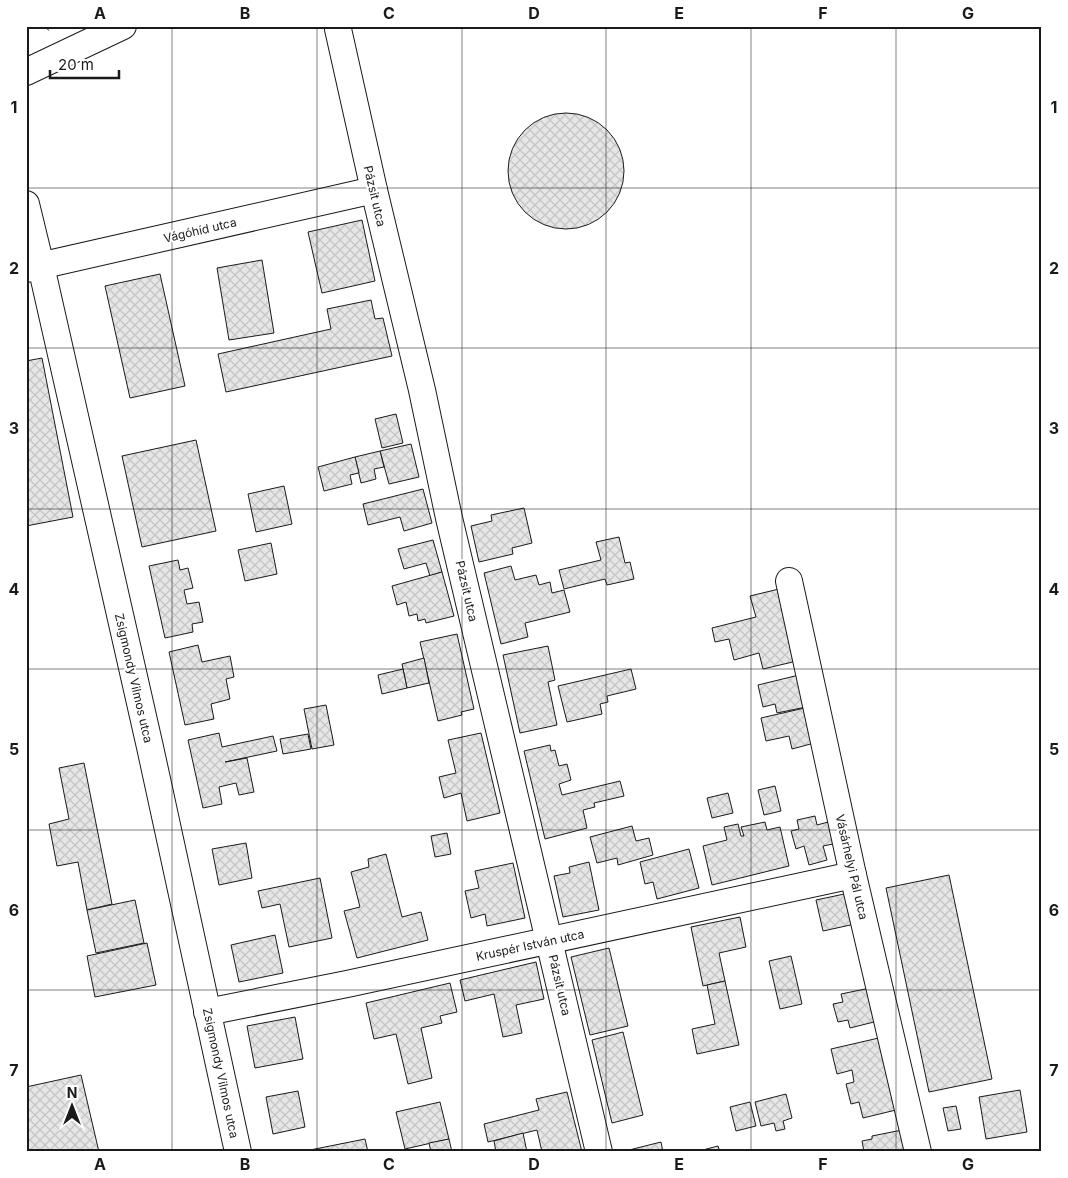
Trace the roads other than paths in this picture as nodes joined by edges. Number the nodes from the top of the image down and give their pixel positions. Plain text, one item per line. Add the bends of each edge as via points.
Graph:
1 (123, 26) edge
2 (338, 29) dead end
3 (26, 72) edge
4 (374, 190) junction
5 (26, 204) edge
6 (34, 268) edge
7 (789, 581) dead end
8 (853, 875) junction
9 (550, 941) junction
10 (207, 1012) junction
11 (238, 1152) edge
12 (599, 1152) edge
13 (918, 1152) edge

1 - 3 street
2 - 4 street, Pázsit utca
4 - 6 street, Vágóhíd utca
4 - 9 street, Pázsit utca
5 - 6 street, Zsigmondy Vilmos utca
6 - 10 street, Zsigmondy Vilmos utca via 150,747
7 - 8 street, Vásárhelyi Pál utca
8 - 9 street, Kruspér István utca
8 - 13 street, Vásárhelyi Pál utca
9 - 10 street, Kruspér István utca
9 - 12 street, Pázsit utca
10 - 11 street, Zsigmondy Vilmos utca

